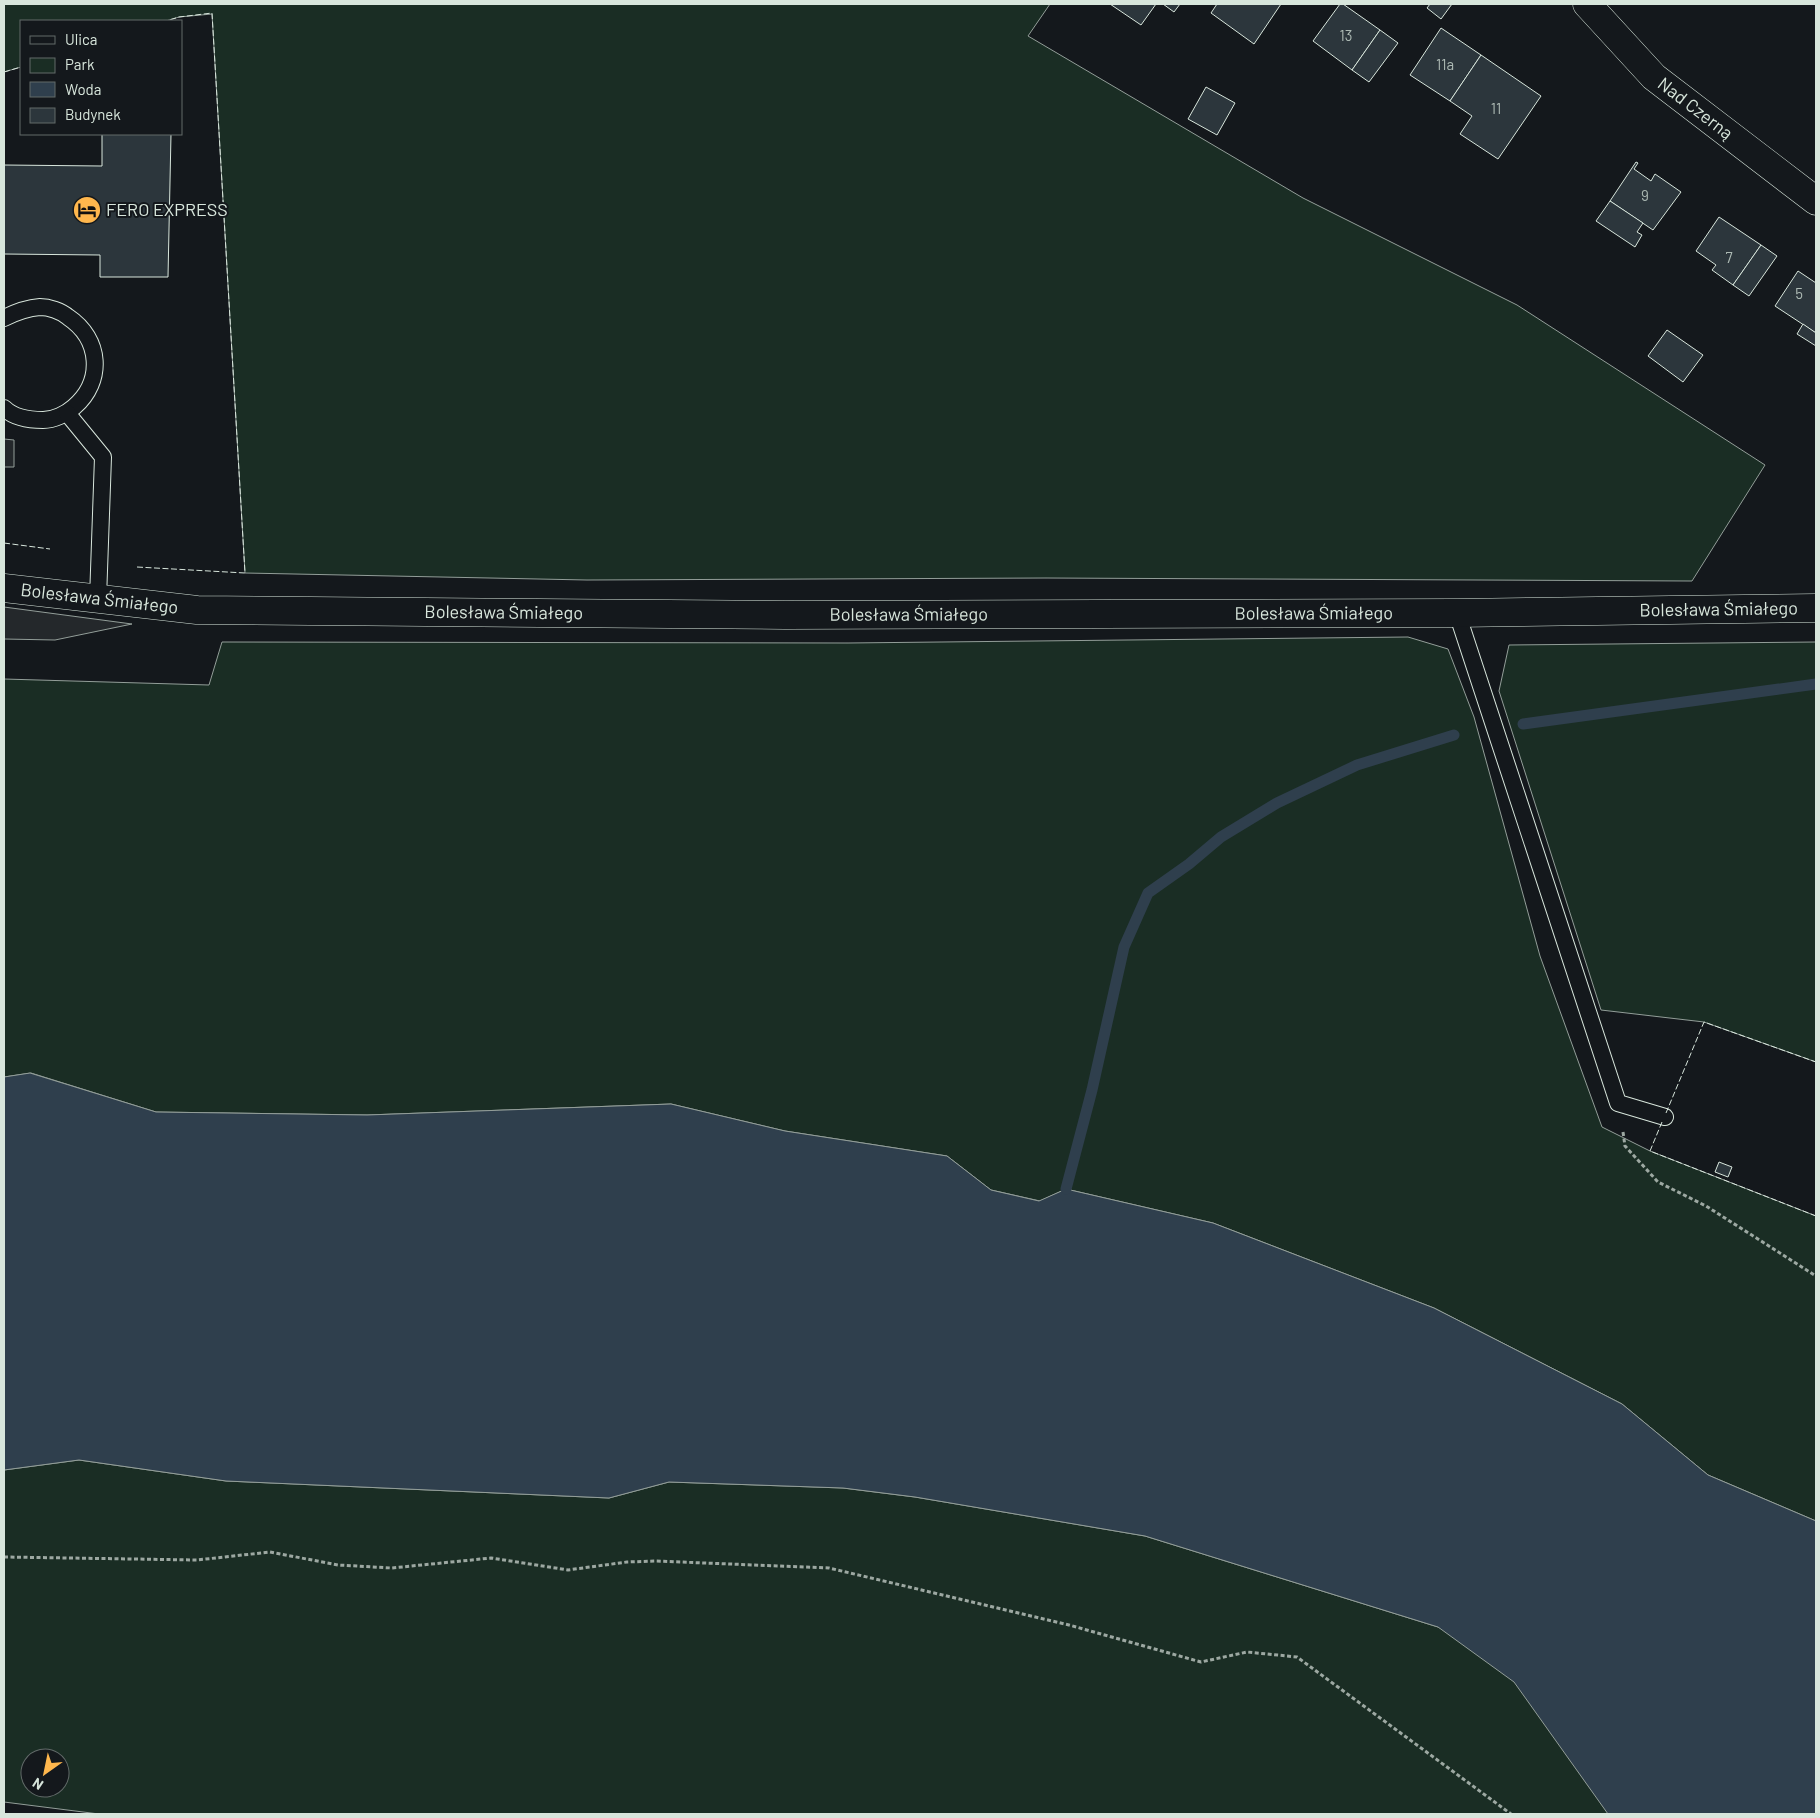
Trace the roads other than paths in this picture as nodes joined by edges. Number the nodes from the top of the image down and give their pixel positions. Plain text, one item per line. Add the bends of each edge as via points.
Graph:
1 (1587, 4) edge
2 (1816, 201) edge
3 (4, 318) edge
4 (4, 408) edge
5 (67, 413) junction
6 (4, 588) edge
7 (98, 599) junction
8 (1816, 608) edge
9 (1456, 613) junction
10 (1665, 1117) dead end

1 - 2 street, Nad Czerną via 1654,77
3 - 5 lane via 21,310 42,307 62,312 79,324 90,341 95,361 92,381 83,399
4 - 5 lane via 27,420 48,420
5 - 7 lane via 103,457
6 - 7 street, Bolesława Śmiałego
7 - 9 street, Bolesława Śmiałego via 196,610 785,615
8 - 9 street, Bolesława Śmiałego
9 - 10 lane via 1618,1103

